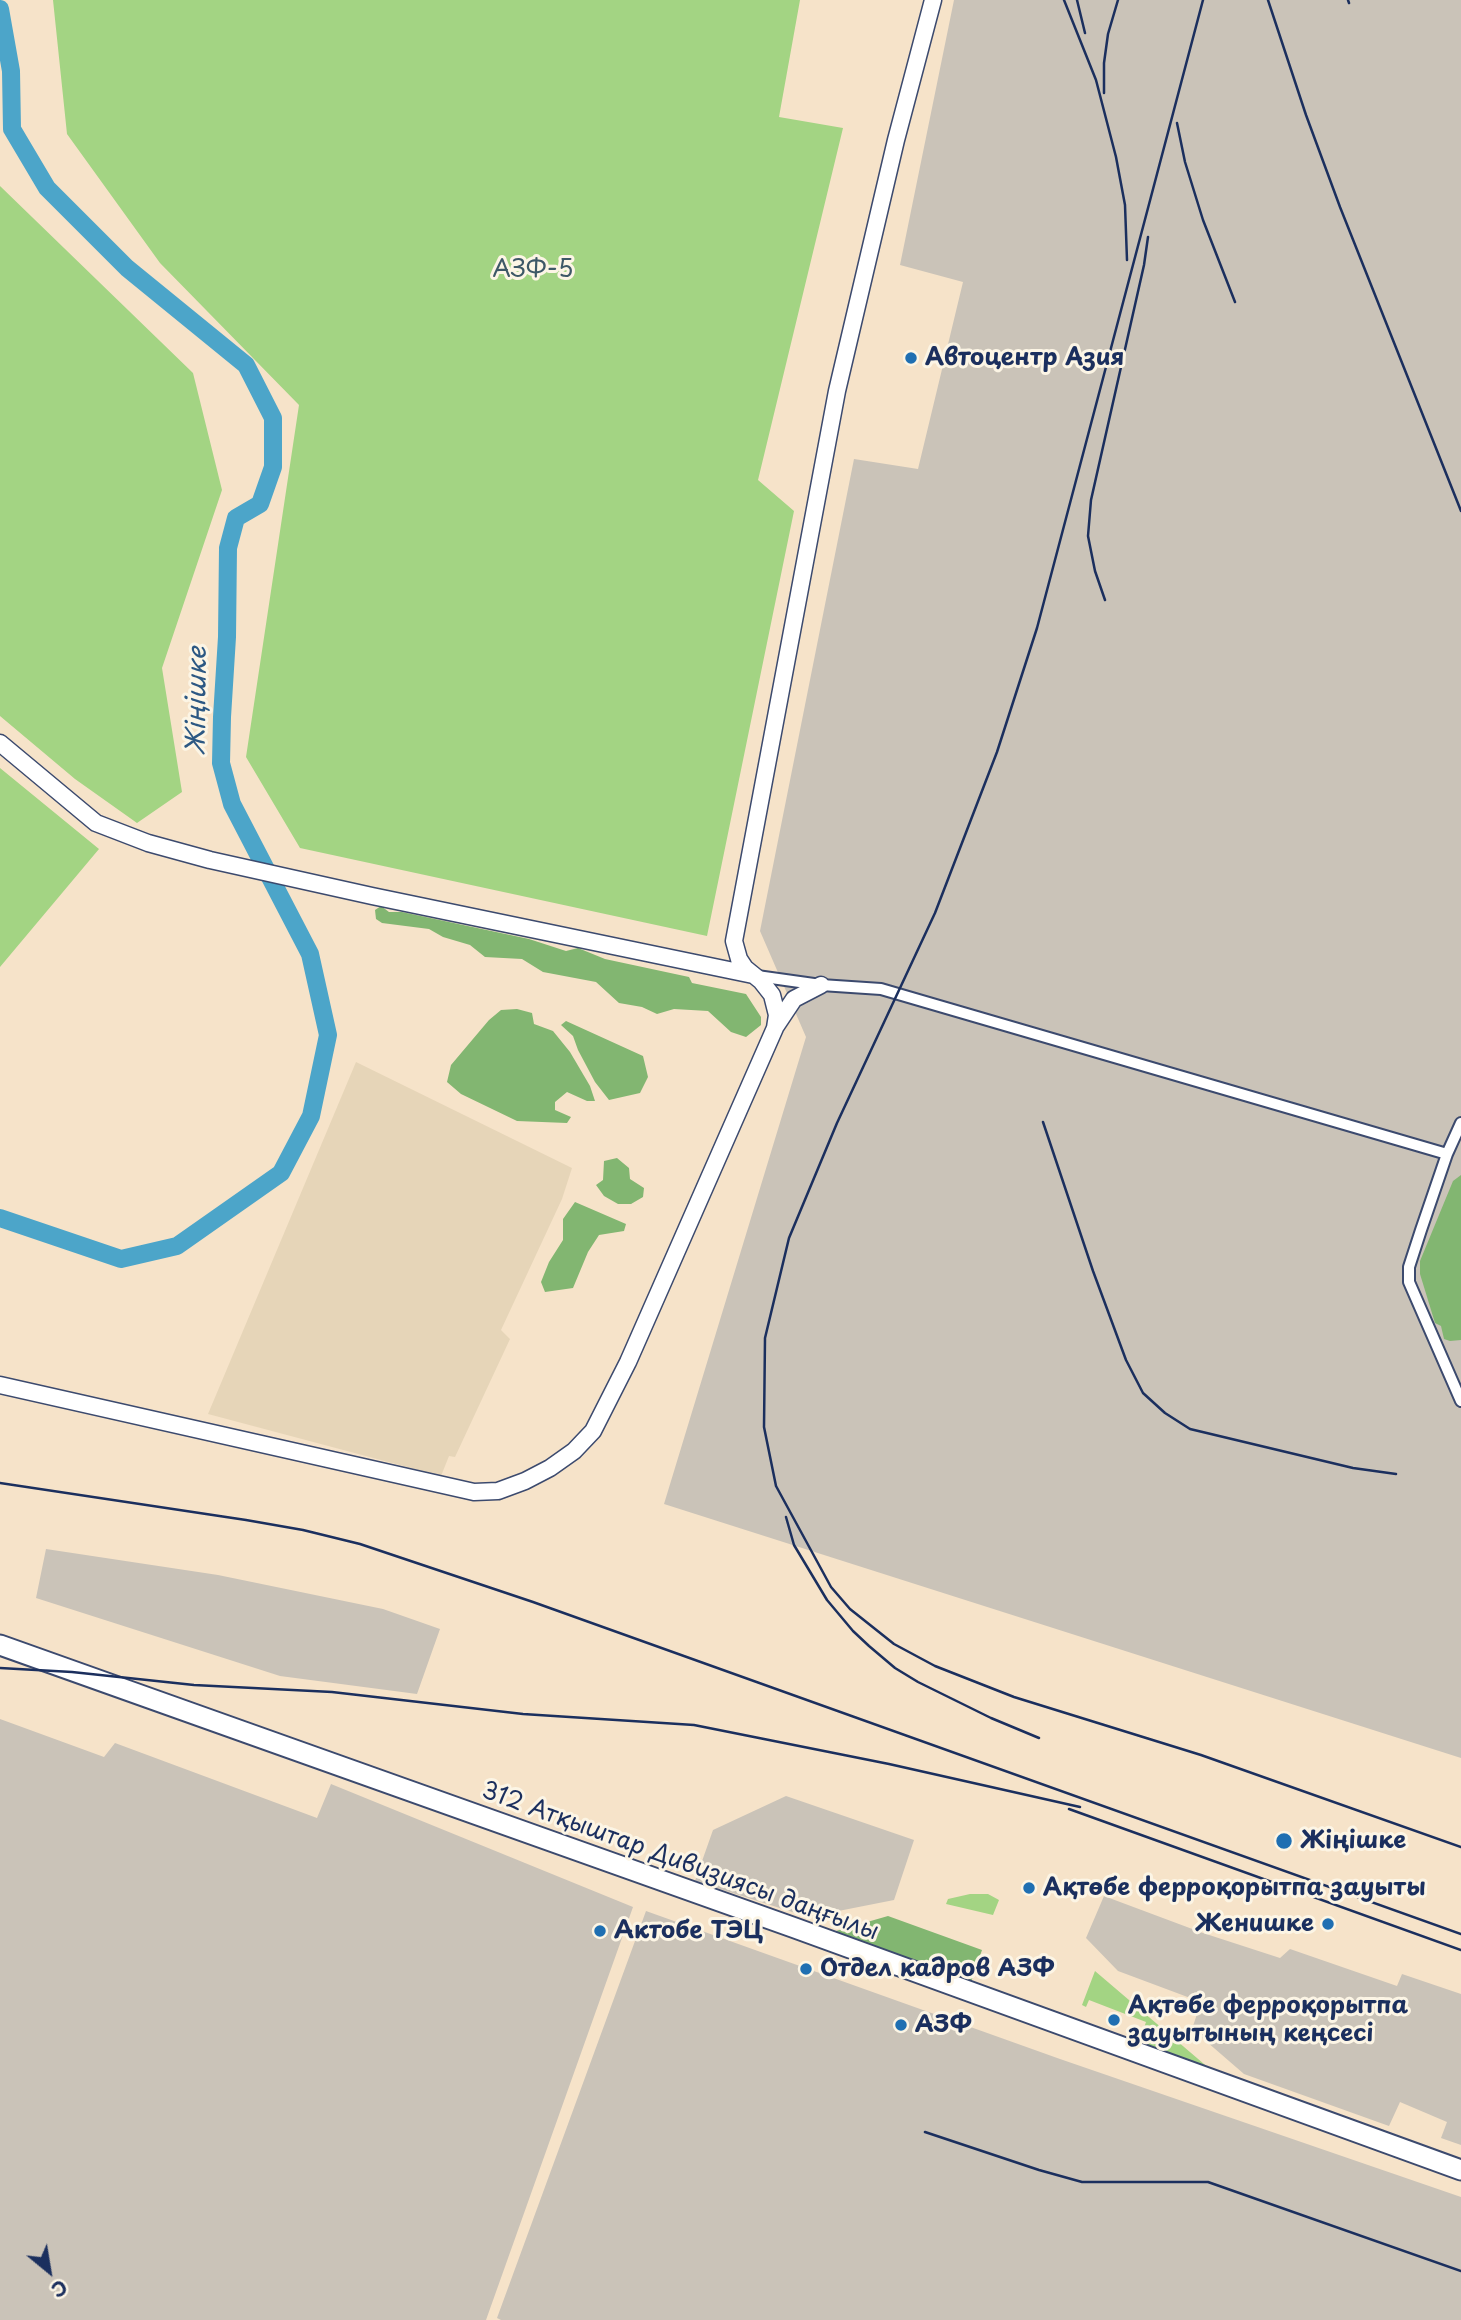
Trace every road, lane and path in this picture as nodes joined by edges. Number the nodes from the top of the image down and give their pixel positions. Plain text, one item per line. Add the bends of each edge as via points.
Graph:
1 (933, 0) edge
2 (0, 743) edge
3 (734, 941) junction
4 (700, 964) junction
5 (753, 975) junction
6 (821, 985) junction
7 (775, 1028) junction
8 (1461, 1123) edge
9 (1447, 1154) junction
10 (0, 1385) edge
11 (1461, 1401) edge
12 (0, 1645) edge
13 (1461, 2169) edge

1 - 3 street via 837,391
2 - 4 street via 96,823 148,843 372,896
3 - 4 street via 721,955
3 - 5 street via 739,959
4 - 5 street
5 - 6 street
5 - 7 street via 775,1002
6 - 7 street via 794,999
6 - 9 street via 881,989
7 - 10 street via 593,1431 574,1451 525,1481 498,1491 474,1492
8 - 9 street
9 - 11 street via 1409,1267 1409,1282
12 - 13 highway, 312 Атқыштар Дивизиясы даңғылы

